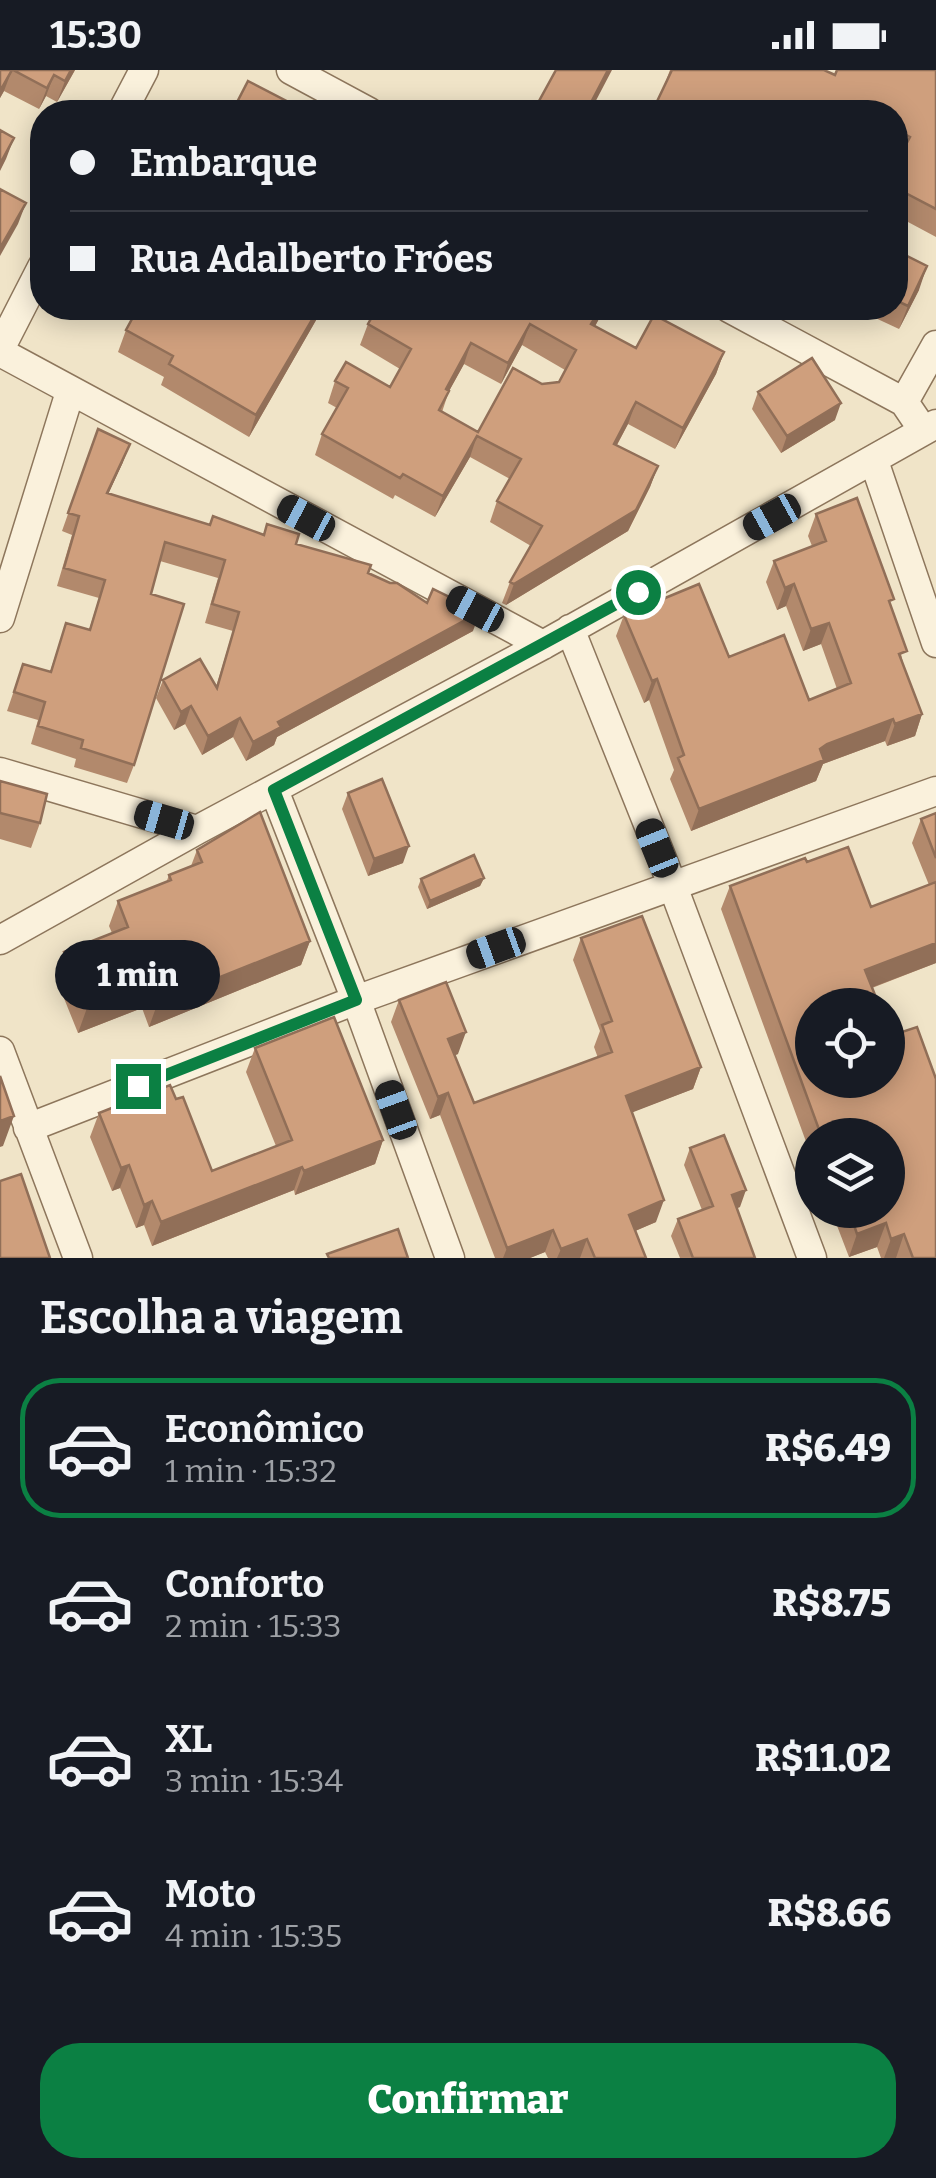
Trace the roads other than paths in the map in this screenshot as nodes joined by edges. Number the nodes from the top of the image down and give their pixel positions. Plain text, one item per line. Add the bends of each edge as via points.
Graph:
1 (144, 70) edge
2 (291, 70) edge
3 (128, 100) edge
4 (347, 100) edge
5 (30, 291) edge
6 (751, 320) edge
7 (936, 345) edge
8 (0, 351) edge
9 (70, 392) junction
10 (904, 402) junction
11 (930, 427) edge
12 (874, 461) junction
13 (0, 618) edge
14 (570, 629) junction
15 (936, 643) edge
16 (543, 645) junction
17 (0, 772) edge
18 (274, 790) junction
19 (936, 791) edge
20 (197, 830) junction
21 (672, 884) junction
22 (0, 940) edge
23 (356, 1000) junction
24 (0, 1051) edge
25 (28, 1128) junction
26 (78, 1258) edge
27 (450, 1258) edge
28 (812, 1258) edge

1 - 3 street
2 - 4 street
5 - 8 street
6 - 10 street
7 - 10 street
8 - 9 street
9 - 13 street
9 - 16 street
10 - 11 street
11 - 12 street
12 - 14 street
12 - 15 street
14 - 16 street
14 - 21 street
16 - 18 street
17 - 20 street
18 - 20 street
18 - 23 street
19 - 21 street
20 - 22 street
21 - 23 street
21 - 28 street
23 - 25 street
23 - 27 street
24 - 25 street
25 - 26 street

